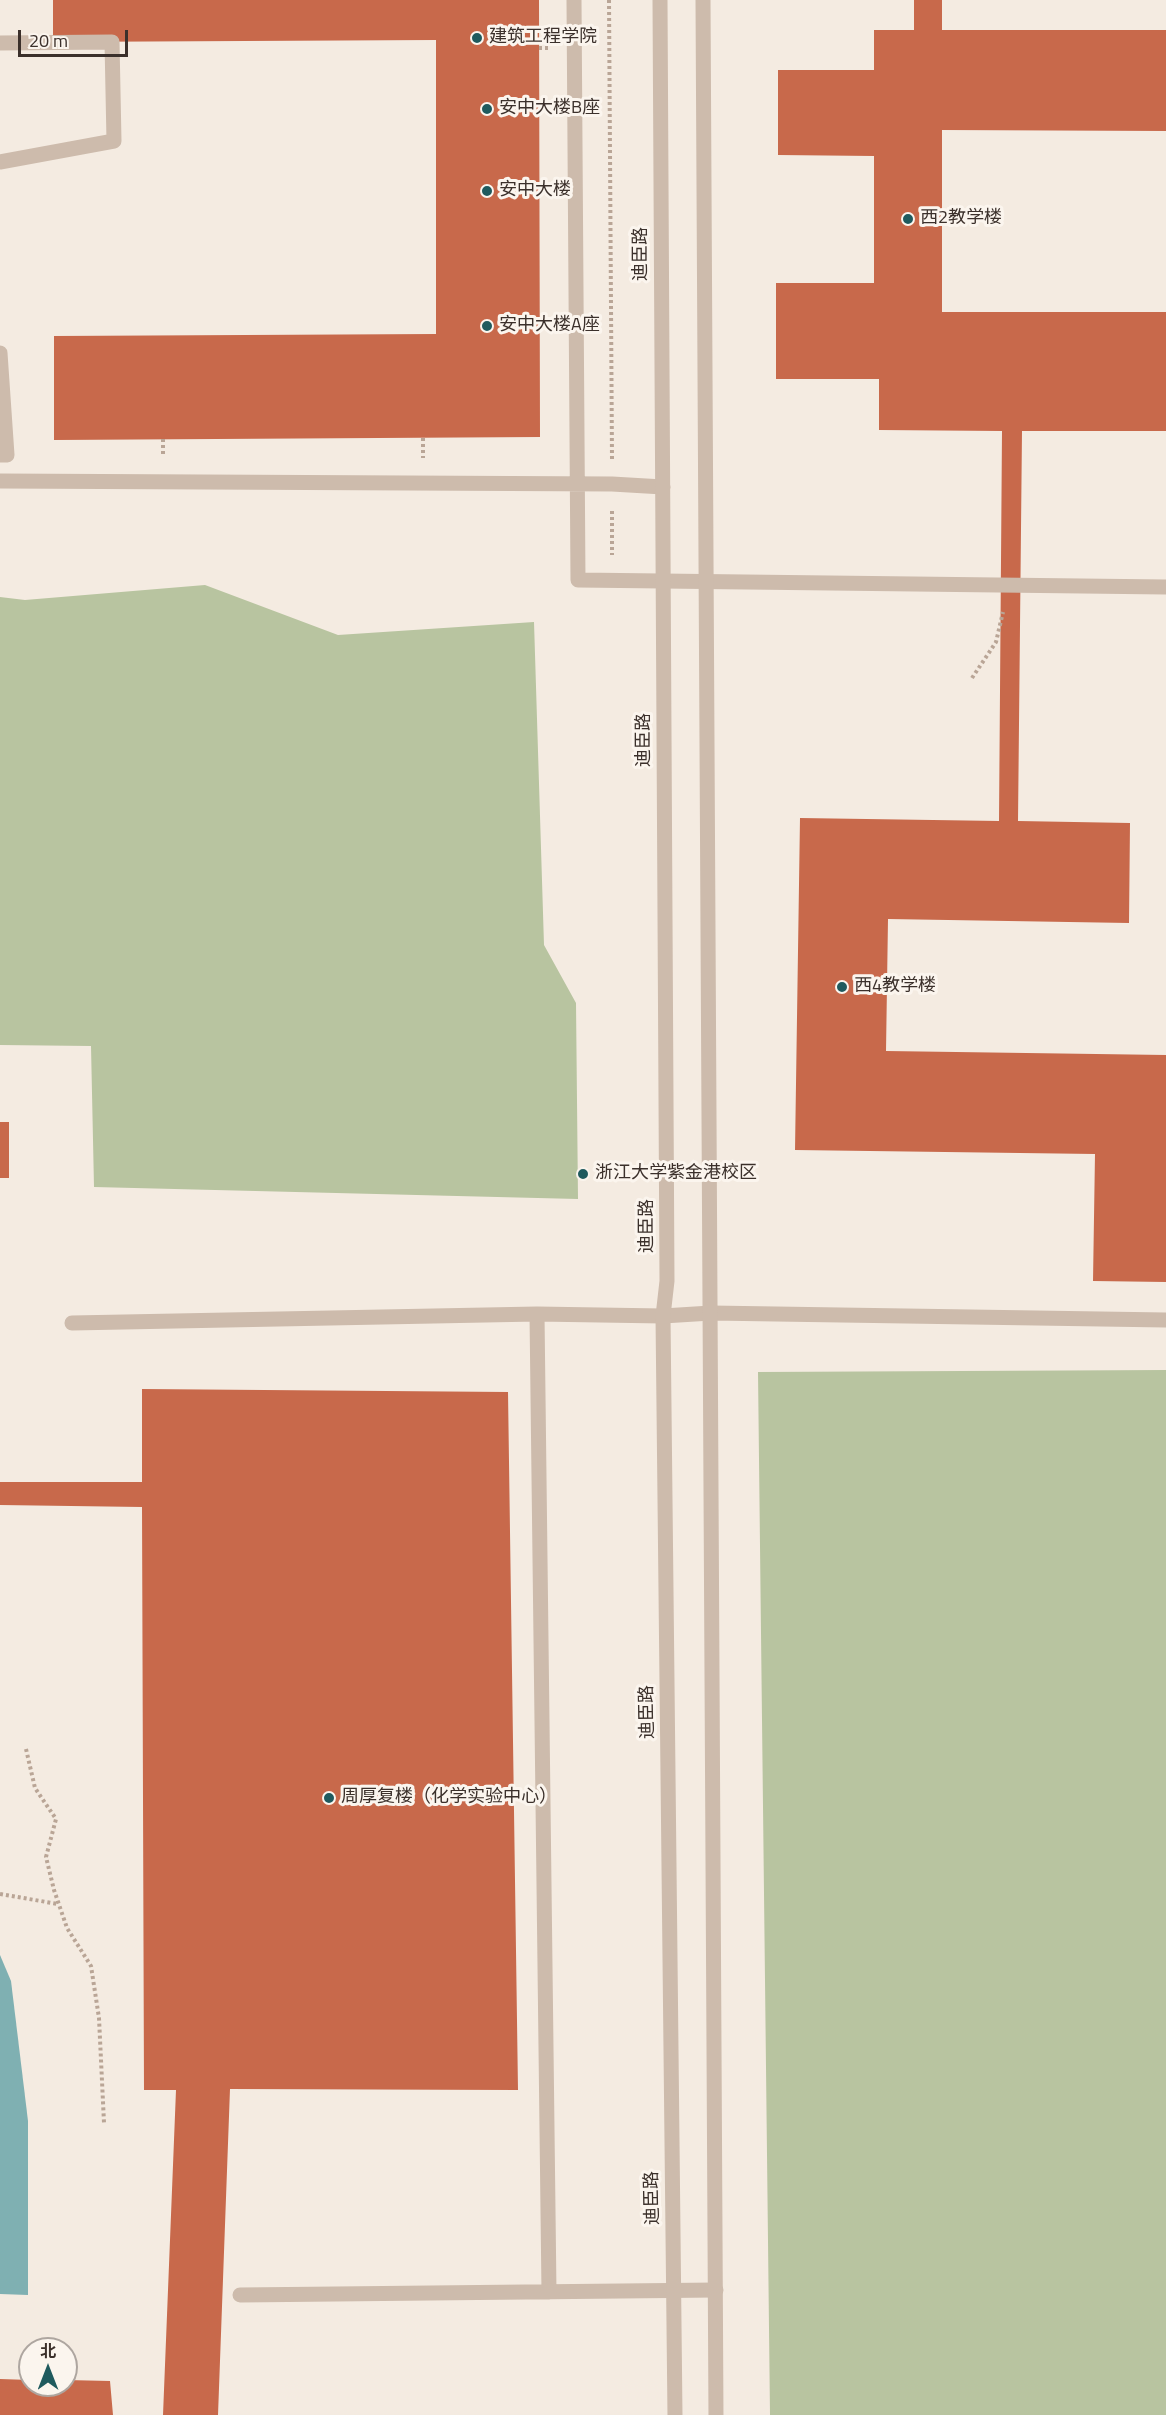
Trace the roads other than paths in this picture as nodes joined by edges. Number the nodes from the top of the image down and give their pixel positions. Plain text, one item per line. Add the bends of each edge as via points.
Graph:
1 (574, 0) edge
2 (660, 0) edge
3 (703, 0) edge
4 (0, 43) edge
5 (0, 162) edge
6 (0, 352) edge
7 (0, 455) edge
8 (0, 481) edge
9 (577, 484) junction
10 (663, 487) junction
11 (663, 580) junction
12 (707, 581) junction
13 (1166, 587) edge
14 (711, 1313) junction
15 (537, 1314) junction
16 (663, 1316) junction
17 (1166, 1320) edge
18 (72, 1323) dead end
19 (716, 2290) junction
20 (674, 2291) junction
21 (549, 2292) junction
22 (240, 2295) dead end
23 (675, 2415) edge
24 (716, 2415) edge

1 - 9 street
2 - 10 street, 迪臣路
3 - 12 street
4 - 5 street via 112,42 114,141
6 - 7 street via 7,455
8 - 9 street
9 - 10 street
9 - 11 street via 578,580
10 - 11 street, 迪臣路
11 - 12 street
11 - 16 street, 迪臣路 via 667,1281
12 - 13 street
12 - 14 street
14 - 16 street
14 - 17 street
14 - 19 street
15 - 16 street
15 - 18 street
15 - 21 street
16 - 20 street, 迪臣路
19 - 20 street
19 - 24 street
20 - 21 street
20 - 23 street, 迪臣路
21 - 22 street

